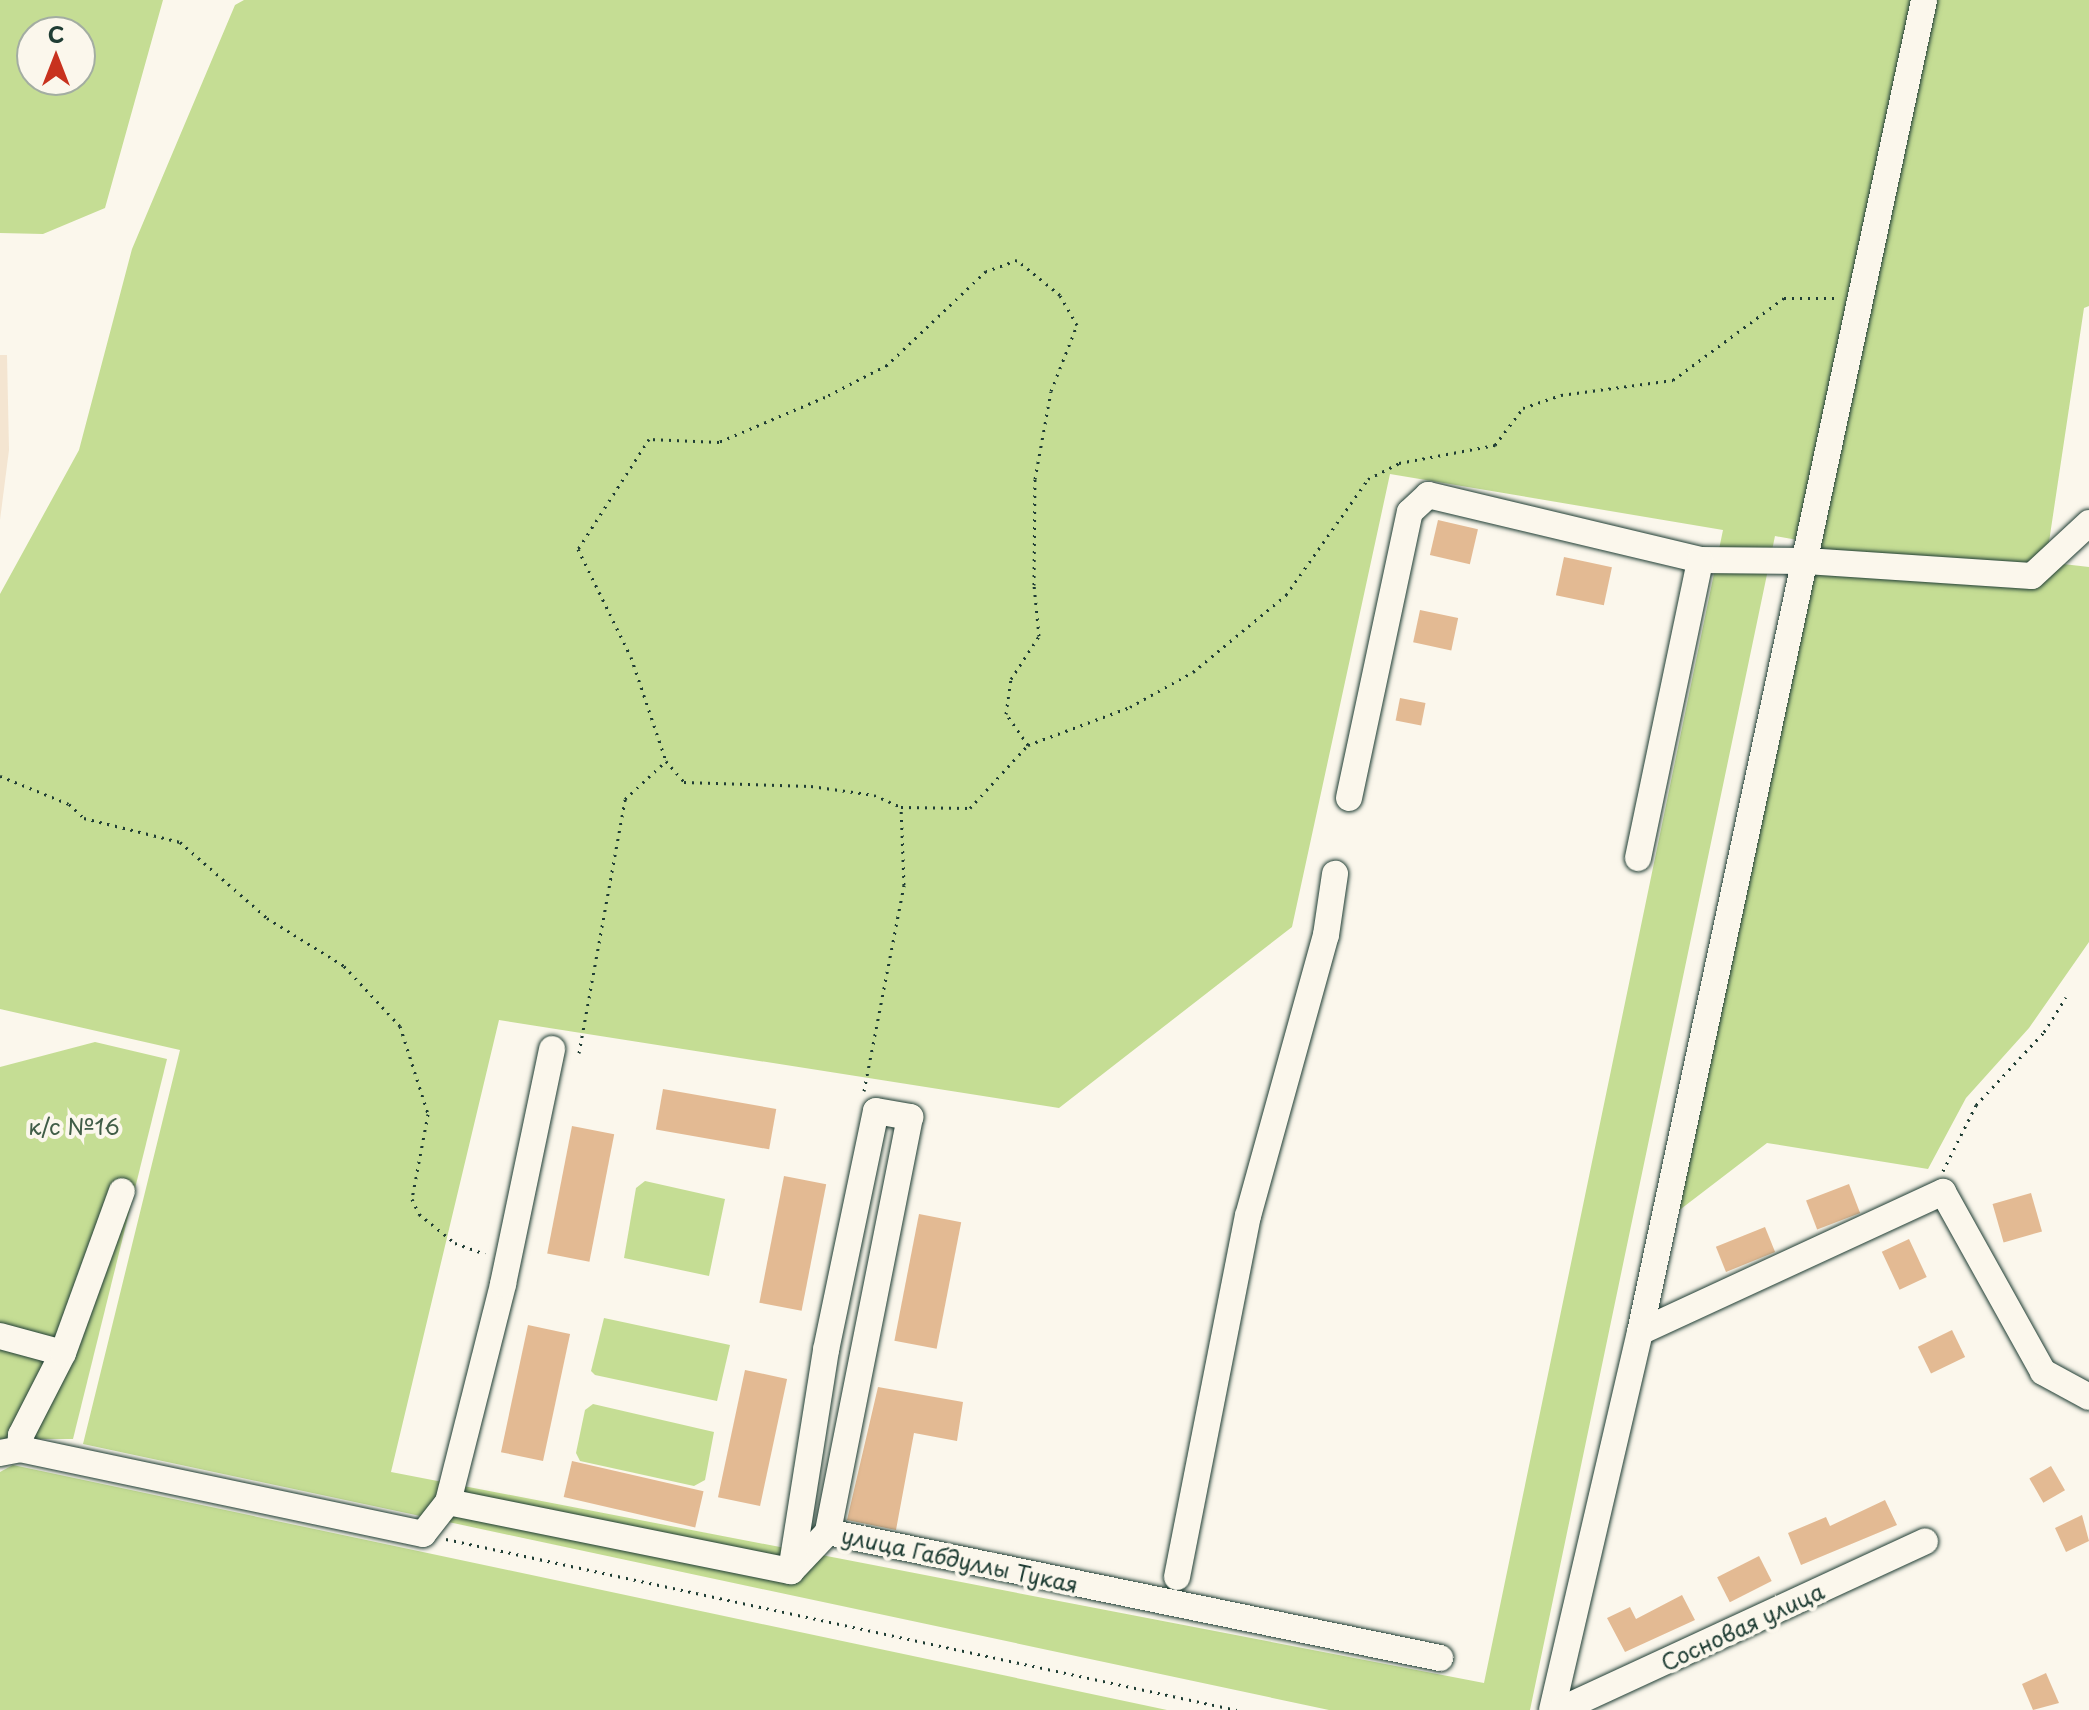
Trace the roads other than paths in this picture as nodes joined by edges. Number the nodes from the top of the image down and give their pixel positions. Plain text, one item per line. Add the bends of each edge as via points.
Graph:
1 (1924, 0) edge
2 (2089, 523) edge
3 (1700, 560) junction
4 (1806, 561) junction
5 (1349, 798) dead end
6 (1638, 858) dead end
7 (1335, 874) dead end
8 (552, 1049) dead end
9 (122, 1191) dead end
10 (1640, 1332) junction
11 (0, 1336) edge
12 (63, 1353) junction
13 (2089, 1397) edge
14 (10, 1451) edge
15 (448, 1502) junction
16 (828, 1532) junction
17 (1925, 1541) dead end
18 (791, 1571) junction
19 (1177, 1577) dead end
20 (1440, 1658) dead end
21 (1552, 1710) edge
22 (1560, 1710) edge

1 - 4 street
2 - 4 street via 2032,576
3 - 4 street
3 - 5 street via 1428,495 1410,512
3 - 6 street
4 - 10 street
7 - 19 street via 1326,935 1248,1216
8 - 15 street via 506,1273
9 - 12 street
10 - 13 street via 1943,1192 2043,1372
10 - 21 street
11 - 12 street
12 - 14 street
14 - 15 street via 423,1534
15 - 18 street
16 - 18 street, улица Габдуллы Тукая
16 - 18 street via 910,1117 876,1111 826,1350
16 - 20 street, улица Габдуллы Тукая
17 - 22 street, Сосновая улица

